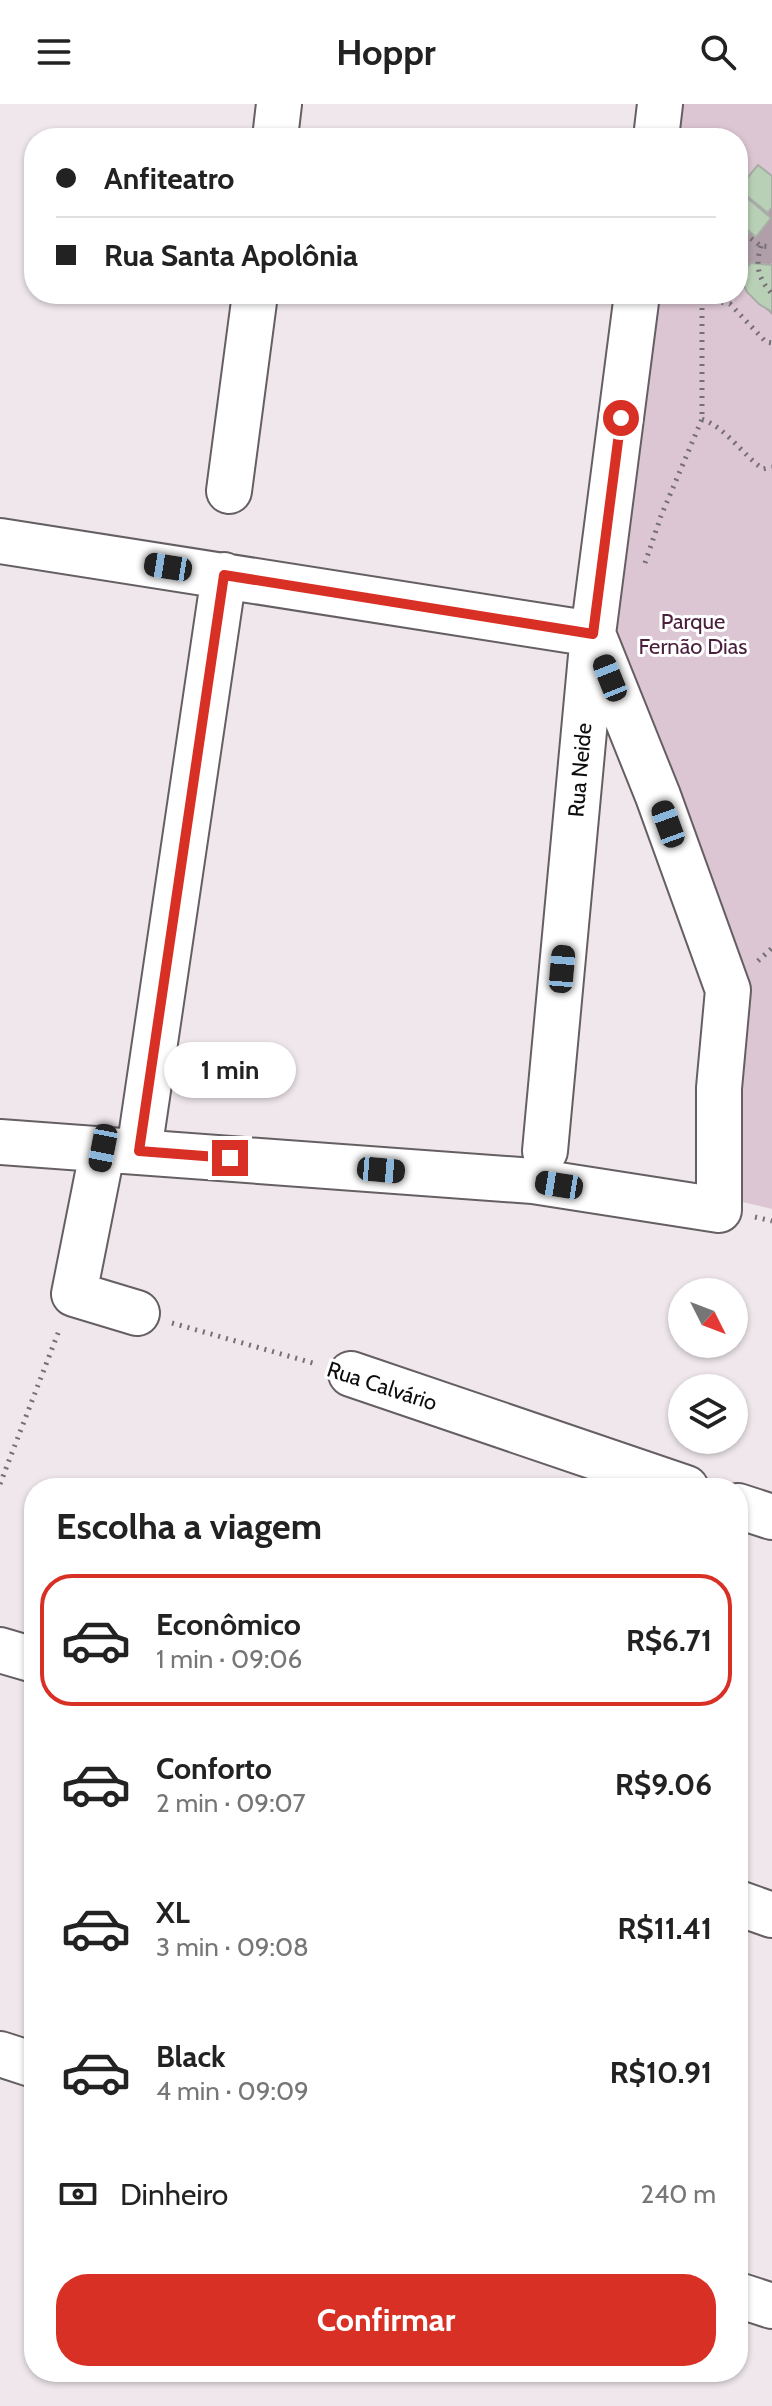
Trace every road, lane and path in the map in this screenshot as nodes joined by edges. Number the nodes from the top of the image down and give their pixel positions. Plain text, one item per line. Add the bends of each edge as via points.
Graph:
1 (279, 104) edge
2 (660, 104) edge
3 (276, 128) edge
4 (657, 128) edge
5 (748, 236) edge
6 (761, 246) junction
7 (772, 247) edge
8 (772, 294) edge
9 (254, 304) edge
10 (636, 304) edge
11 (702, 304) edge
12 (730, 304) edge
13 (772, 343) edge
14 (702, 419) junction
15 (772, 467) edge
16 (229, 491) dead end
17 (0, 541) edge
18 (642, 572) dead end
19 (224, 575) junction
20 (593, 634) junction
21 (0, 1142) edge
22 (121, 1149) junction
23 (545, 1151) dead end
24 (74, 1294) junction
25 (137, 1313) joint
26 (351, 1374) joint
27 (657, 1478) edge
28 (0, 1484) edge
29 (748, 1509) edge
30 (772, 1517) edge
31 (0, 1650) edge
32 (24, 1657) edge
33 (748, 1907) edge
34 (772, 1915) edge
35 (0, 2054) edge
36 (24, 2062) edge
37 (748, 2298) edge
38 (772, 2306) edge

1 - 3 street
2 - 4 street
5 - 6 path
6 - 7 path
6 - 8 path via 758,273
9 - 16 street
10 - 20 street, Rua Neide
11 - 14 path
12 - 13 path
14 - 15 path via 715,424 763,469
14 - 18 path
17 - 19 street
19 - 20 street
19 - 22 street
20 - 22 street via 728,990 719,1088 719,1210 533,1181
20 - 23 street, Rua Neide
21 - 22 street
22 - 24 street
24 - 25 street
24 - 28 path
25 - 26 path, Rua Calvário
26 - 27 street, Rua Calvário
29 - 30 street
31 - 32 street
33 - 34 street
35 - 36 street
37 - 38 street

